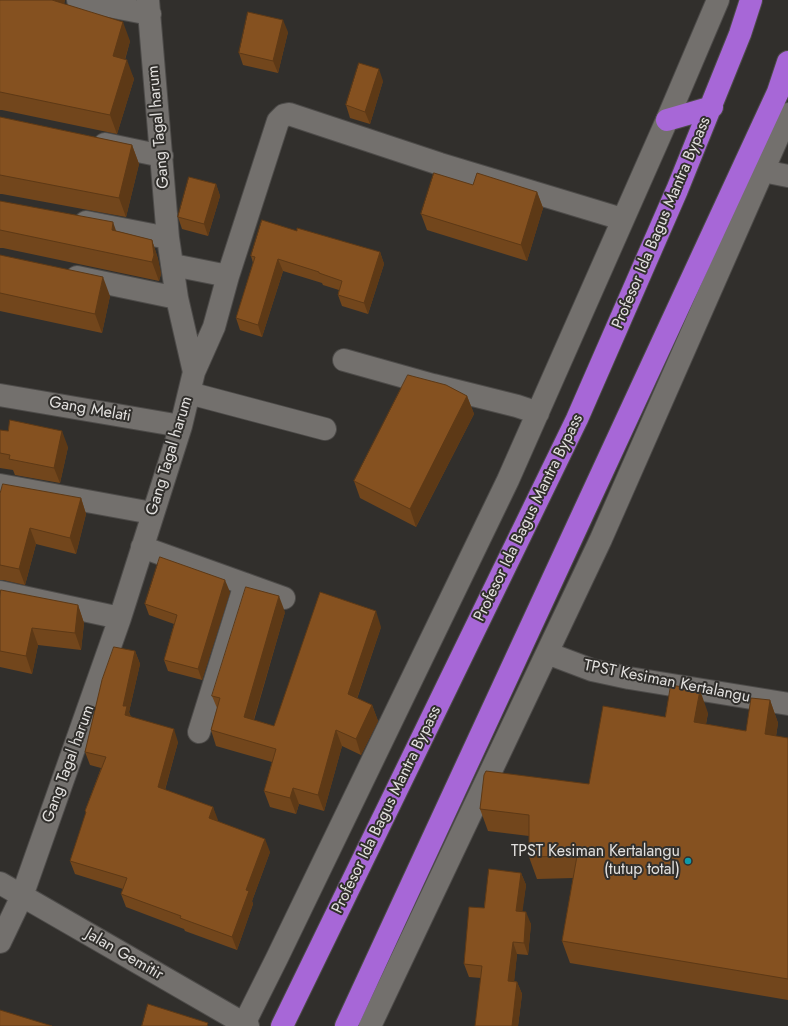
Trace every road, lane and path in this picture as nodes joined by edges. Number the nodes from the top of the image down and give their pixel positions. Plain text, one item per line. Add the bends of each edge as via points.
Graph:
1 (78, 0) edge
2 (718, 0) edge
3 (751, 0) edge
4 (149, 7) edge
5 (788, 62) edge
6 (712, 107) junction
7 (788, 114) edge
8 (667, 120) junction
9 (84, 140) edge
10 (162, 156) junction
11 (763, 171) junction
12 (788, 176) edge
13 (69, 219) edge
14 (622, 219) junction
15 (168, 238) junction
16 (173, 265) junction
17 (55, 272) edge
18 (228, 276) junction
19 (177, 298) junction
20 (344, 360) dead end
21 (194, 372) junction
22 (189, 393) junction
23 (0, 395) edge
24 (538, 413) junction
25 (181, 426) junction
26 (325, 429) dead end
27 (0, 485) edge
28 (152, 513) junction
29 (142, 546) junction
30 (245, 584) junction
31 (0, 592) edge
32 (284, 598) dead end
33 (120, 618) junction
34 (547, 653) junction
35 (788, 704) edge
36 (199, 732) dead end
37 (0, 883) edge
38 (22, 896) junction
39 (0, 942) edge
40 (245, 1025) edge
41 (282, 1026) edge
42 (346, 1026) edge
43 (370, 1026) edge

1 - 4 street
2 - 8 street
3 - 6 highway, Profesor Ida Bagus Mantra Bypass
4 - 10 street, Gang Tagal harum
5 - 42 highway via 778,92
6 - 8 highway
6 - 41 highway, Profesor Ida Bagus Mantra Bypass via 577,419
7 - 11 street
8 - 14 street
9 - 10 street
10 - 15 street, Gang Tagal harum
11 - 12 street
11 - 34 street via 601,539
13 - 15 street
14 - 18 street via 440,164 296,116 284,115 278,121
14 - 24 street
15 - 16 street, Gang Tagal harum
16 - 18 street
16 - 19 street, Gang Tagal harum
17 - 19 street
18 - 21 street via 214,327
19 - 21 street, Gang Tagal harum
20 - 24 street
21 - 22 street, Gang Tagal harum
22 - 25 street, Gang Tagal harum
22 - 26 street
23 - 25 street, Gang Melati
24 - 40 street
25 - 28 street, Gang Tagal harum
27 - 28 street
28 - 29 street, Gang Tagal harum
29 - 30 street
29 - 33 street, Gang Tagal harum
30 - 32 street
30 - 36 street
31 - 33 street
33 - 38 street, Gang Tagal harum
34 - 35 street, TPST Kesiman Kertalangu via 592,670 629,678
34 - 43 street
37 - 38 street, Jalan Gemitir
38 - 39 street, Gang Tagal harum
38 - 40 street, Jalan Gemitir

